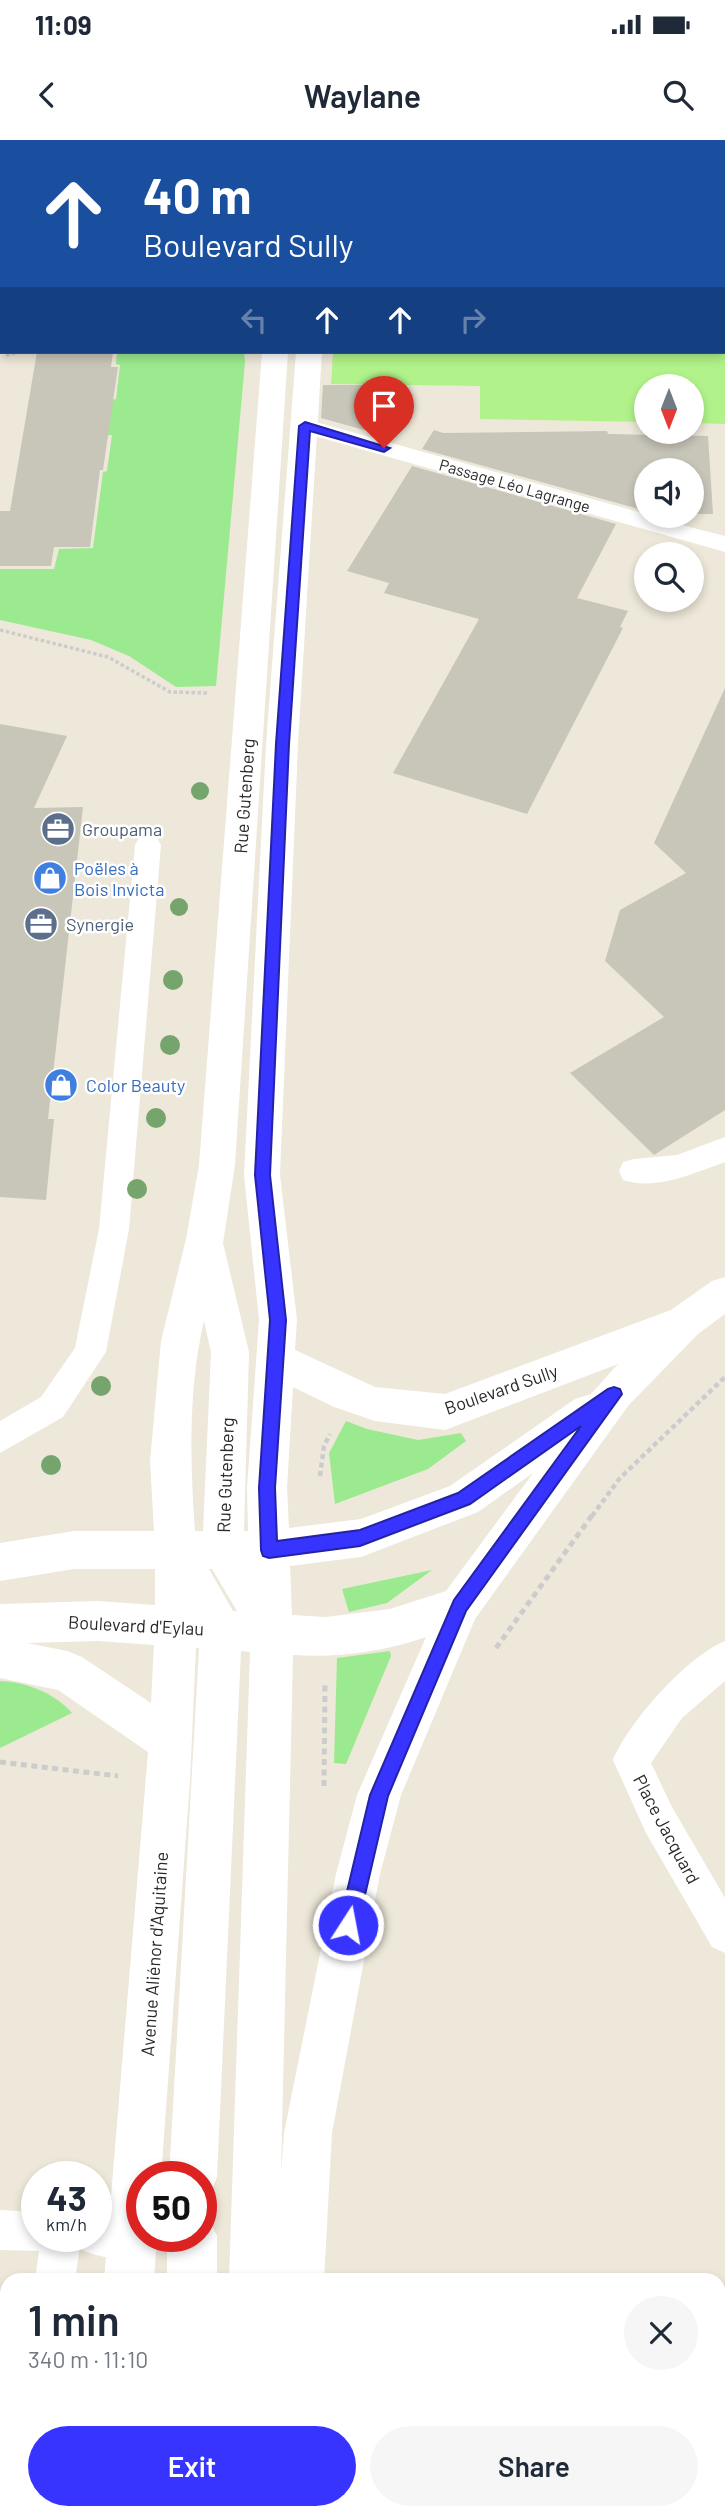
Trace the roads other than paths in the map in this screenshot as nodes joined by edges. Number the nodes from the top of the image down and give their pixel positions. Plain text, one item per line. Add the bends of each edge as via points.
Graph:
1 (275, 354) edge
2 (310, 354) edge
3 (305, 426) junction
4 (725, 544) edge
5 (148, 845) dead end
6 (725, 1149) edge
7 (634, 1171) dead end
8 (205, 1239) junction
9 (725, 1293) edge
10 (684, 1322) junction
11 (277, 1360) junction
12 (614, 1394) junction
13 (0, 1438) edge
14 (176, 1550) junction
15 (223, 1550) junction
16 (269, 1550) junction
17 (0, 1562) edge
18 (460, 1605) junction
19 (0, 1625) edge
20 (176, 1627) junction
21 (221, 1630) junction
22 (272, 1633) junction
23 (0, 1658) edge
24 (725, 1658) edge
25 (170, 1742) junction
26 (725, 1934) edge
27 (194, 2161) edge
28 (0, 2230) edge
29 (21, 2231) edge
30 (119, 2251) edge
31 (59, 2252) edge
32 (192, 2252) edge
33 (56, 2273) edge
34 (192, 2273) edge
35 (254, 2273) edge
36 (299, 2273) edge

1 - 8 main road, Rue Gutenberg via 217,1165
2 - 3 main road, Rue Gutenberg
3 - 4 lane, Passage Léo Lagrange
3 - 11 main road, Rue Gutenberg via 282,744 262,1175 278,1320
5 - 13 lane via 114,1229 90,1352 52,1407
6 - 7 lane via 678,1167
8 - 14 main road, Rue Gutenberg via 180,1340 170,1461
8 - 15 main road, Rue Gutenberg via 230,1352
9 - 10 main road, Boulevard Sully
10 - 11 main road, Boulevard Sully via 445,1412 375,1404
10 - 12 main road, Boulevard Sully
11 - 16 main road, Rue Gutenberg via 267,1488
12 - 16 main road, Boulevard Sully via 464,1499 360,1538
12 - 18 main road, Boulevard Sully
14 - 15 main road
14 - 17 main road via 74,1550
14 - 20 main road, Rue Gutenberg
14 - 21 main road
15 - 16 main road
15 - 22 main road, Rue Gutenberg
16 - 22 main road, Rue Gutenberg
18 - 22 main road via 390,1629 326,1637
18 - 36 main road via 379,1795 358,1874 308,2133
19 - 20 main road, Boulevard d'Eylau via 64,1620
20 - 21 main road, Boulevard d'Eylau
20 - 25 main road, Avenue Aliénor d'Aquitaine
21 - 22 main road, Boulevard d'Eylau
21 - 27 main road
22 - 35 main road
23 - 25 main road via 66,1671
24 - 26 lane, Place Jacquard via 670,1706 631,1760 659,1820
25 - 30 main road, Avenue Aliénor d'Aquitaine
28 - 29 lane
31 - 33 lane
32 - 34 main road

